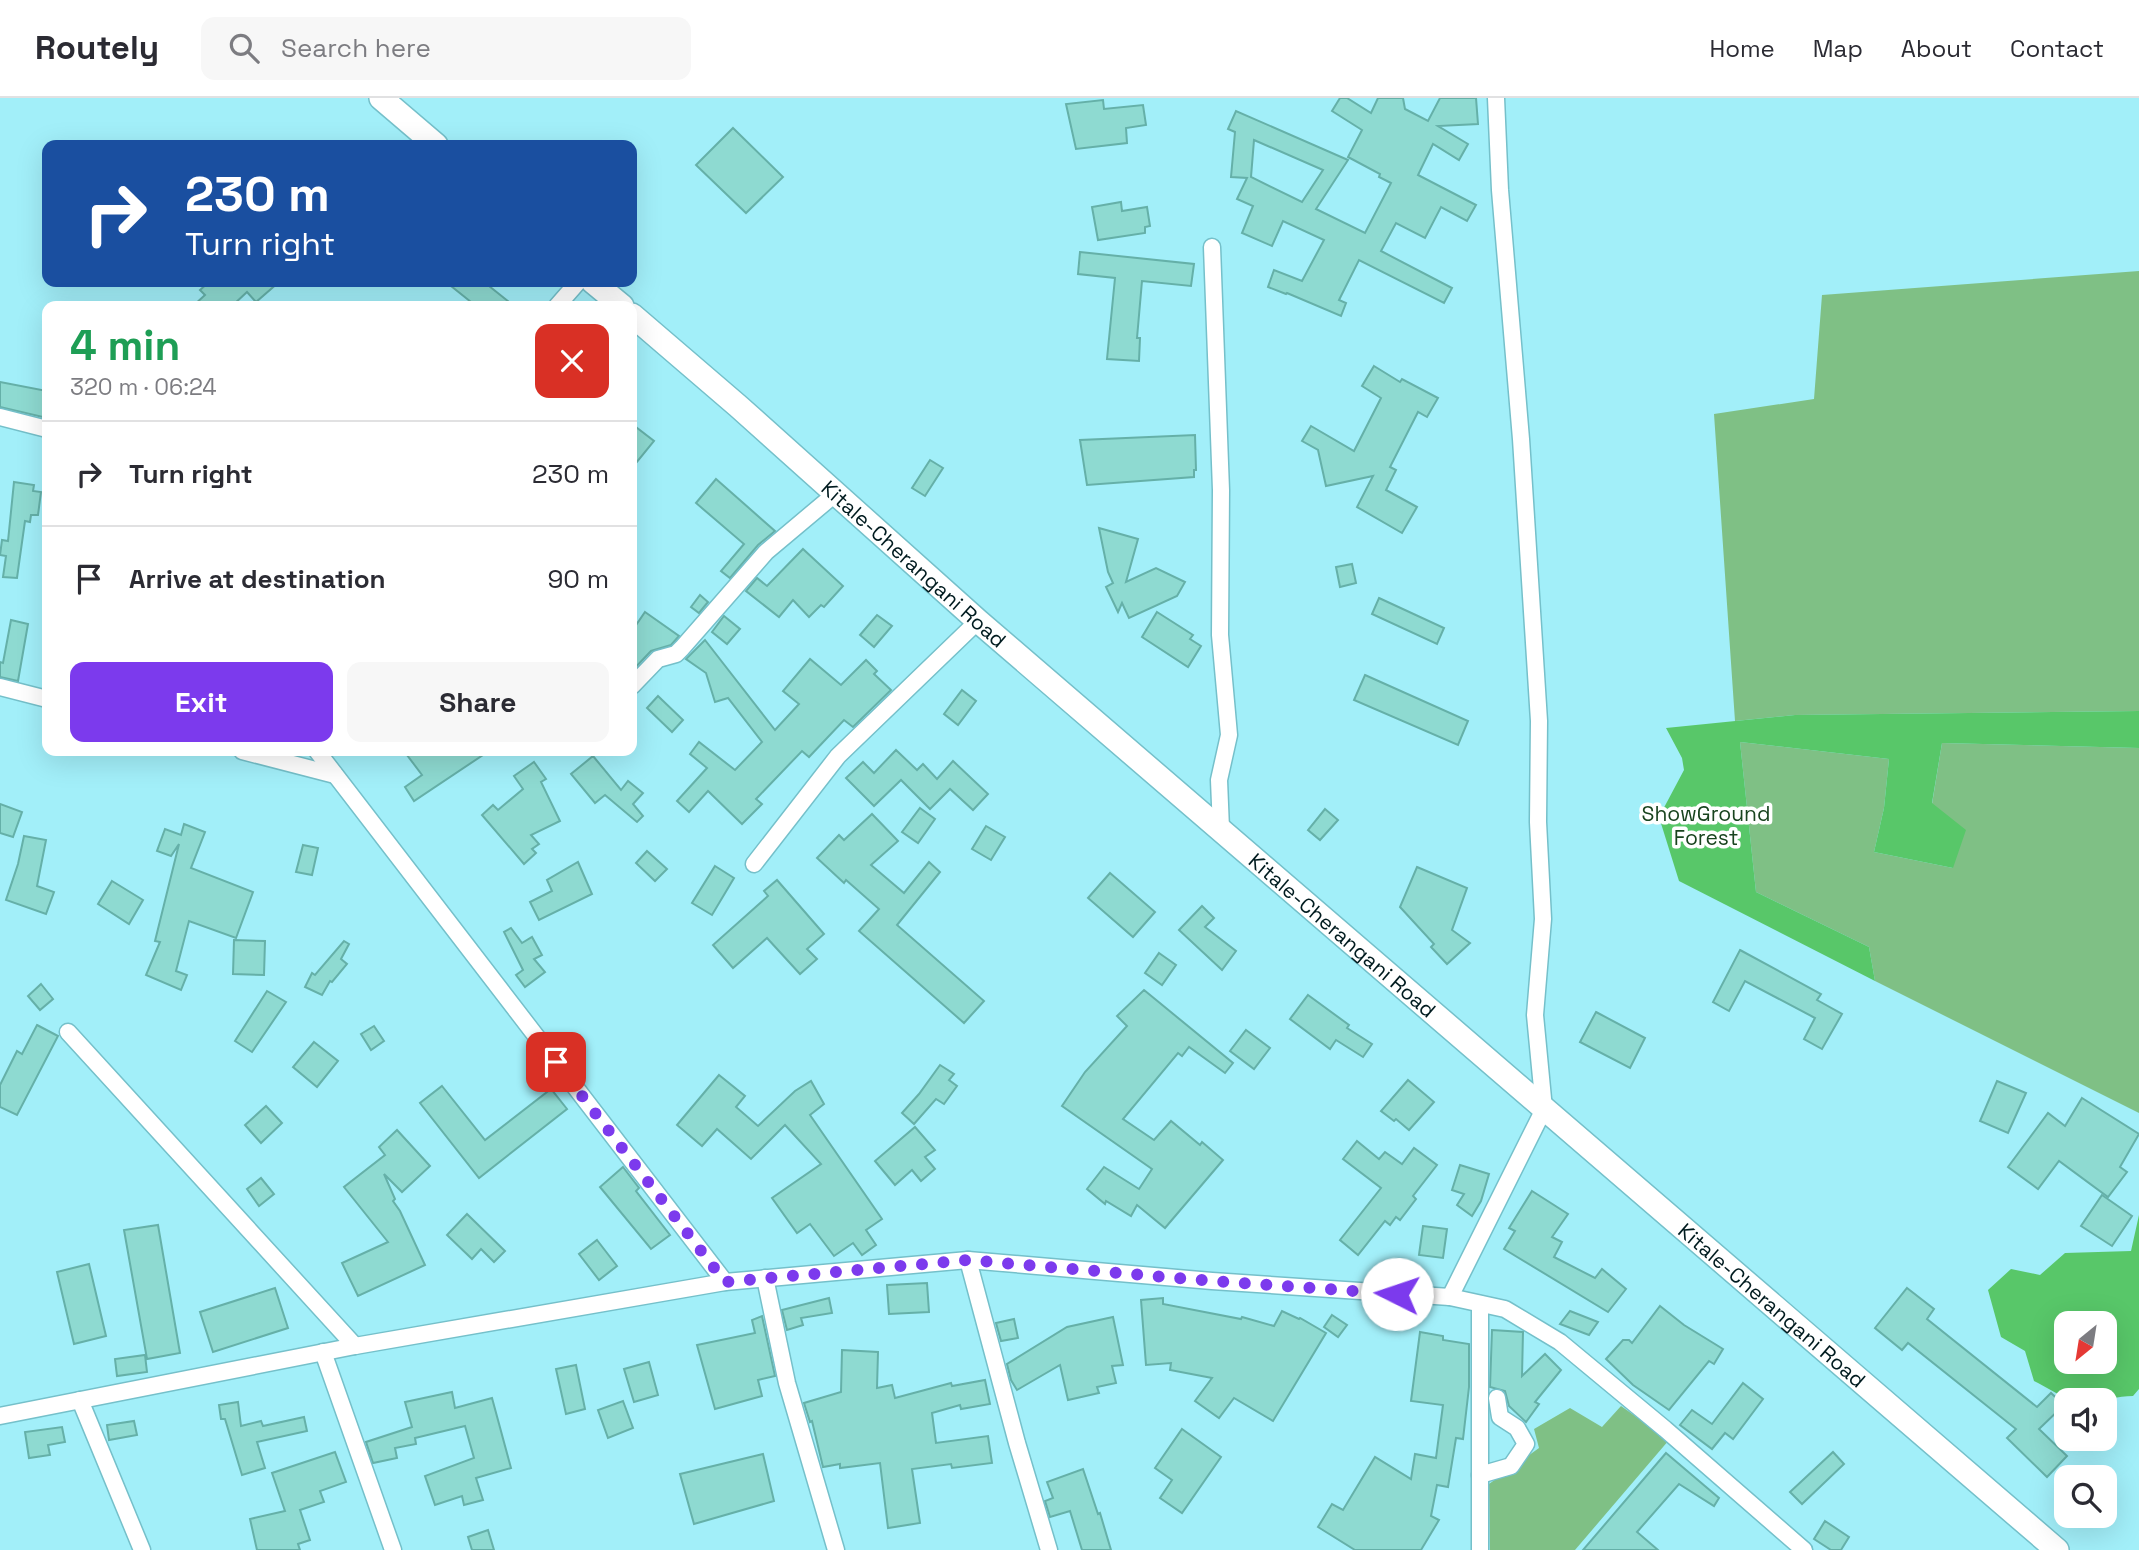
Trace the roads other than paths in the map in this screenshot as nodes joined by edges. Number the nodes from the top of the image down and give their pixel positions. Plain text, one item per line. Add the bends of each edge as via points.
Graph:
1 (382, 98) edge
2 (1496, 98) edge
3 (430, 140) edge
4 (1212, 247) dead end
5 (574, 287) edge
6 (599, 287) edge
7 (561, 301) edge
8 (616, 301) edge
9 (637, 319) edge
10 (0, 417) edge
11 (42, 428) edge
12 (835, 494) junction
13 (978, 621) junction
14 (637, 681) edge
15 (0, 687) edge
16 (42, 698) edge
17 (261, 756) edge
18 (321, 756) edge
19 (335, 775) junction
20 (1221, 829) junction
21 (754, 864) dead end
22 (68, 1032) dead end
23 (1544, 1109) junction
24 (968, 1260) junction
25 (765, 1278) junction
26 (725, 1282) junction
27 (1450, 1297) junction
28 (1480, 1304) junction
29 (355, 1346) junction
30 (323, 1352) junction
31 (1497, 1398) dead end
32 (80, 1400) junction
33 (0, 1416) edge
34 (1480, 1475) junction
35 (1797, 1548) edge
36 (142, 1550) edge
37 (393, 1550) edge
38 (836, 1550) edge
39 (1049, 1550) edge
40 (1480, 1550) edge
41 (2057, 1550) edge

1 - 3 main road
2 - 23 street via 1539,721 1543,919 1535,1015
4 - 20 street via 1221,490 1220,635 1229,735 1219,779
5 - 7 street
6 - 8 main road
9 - 12 main road, Kitale-Cherangani Road
10 - 11 street
12 - 13 main road, Kitale-Cherangani Road
12 - 14 street via 766,552 676,654 658,659
13 - 20 main road, Kitale-Cherangani Road
13 - 21 street via 838,756
15 - 16 street
17 - 19 street
18 - 19 street
19 - 26 street
20 - 23 main road, Kitale-Cherangani Road
22 - 29 street
23 - 27 street
23 - 41 main road, Kitale-Cherangani Road
24 - 25 street
24 - 27 street
24 - 39 street
25 - 26 street
25 - 38 street via 787,1383
26 - 29 street
27 - 28 street
28 - 34 street
28 - 35 street via 1505,1309 1560,1342
29 - 30 street
30 - 32 street
30 - 37 street
31 - 34 street via 1500,1417 1517,1428 1526,1444 1511,1466
32 - 33 street
32 - 36 street
34 - 40 street

